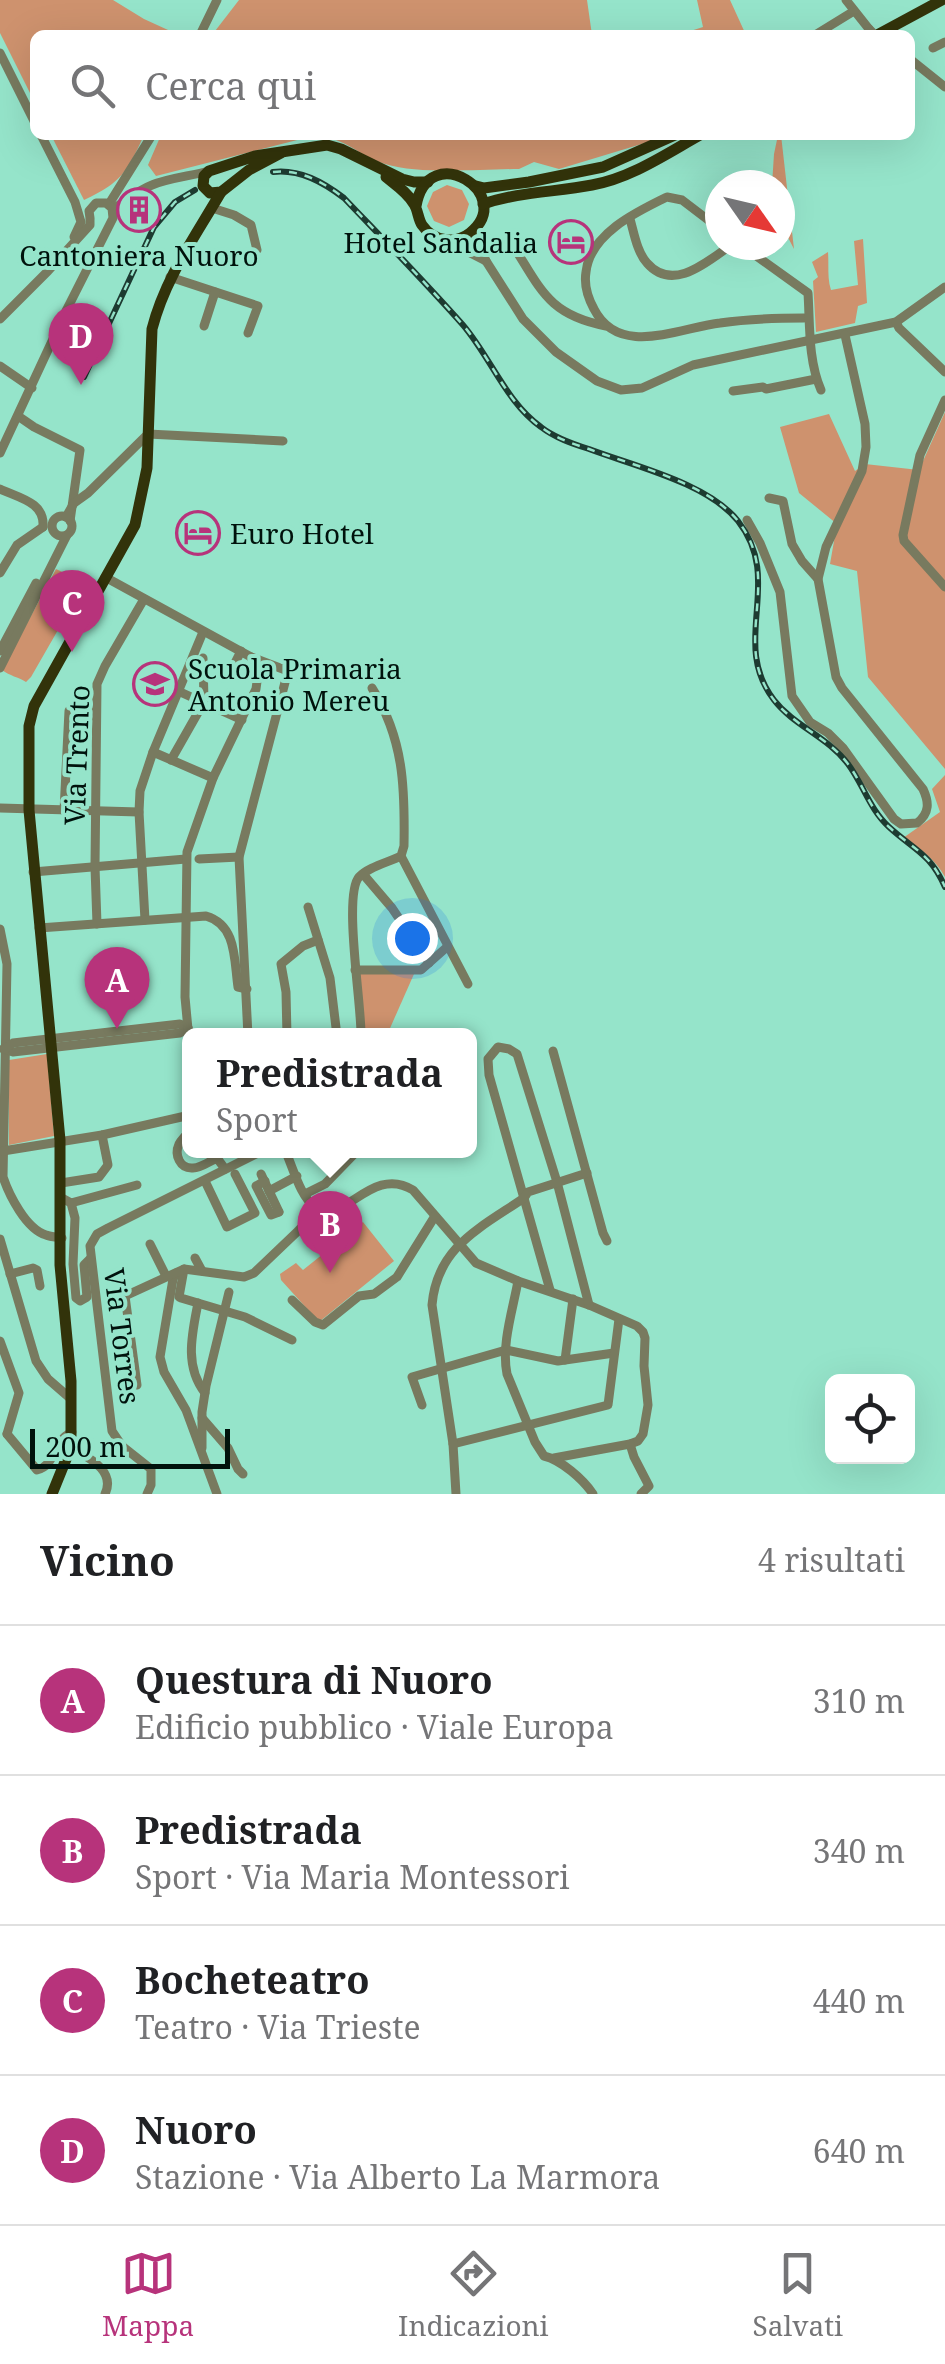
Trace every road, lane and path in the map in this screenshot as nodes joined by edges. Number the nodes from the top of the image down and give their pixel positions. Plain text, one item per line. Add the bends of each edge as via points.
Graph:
1 (222, 0) edge
2 (846, 0) edge
3 (926, 0) edge
4 (942, 0) edge
5 (854, 12) junction
6 (203, 30) edge
7 (823, 30) edge
8 (869, 30) edge
9 (876, 30) edge
10 (877, 30) edge
11 (945, 42) edge
12 (933, 48) dead end
13 (0, 52) edge
14 (915, 63) edge
15 (945, 87) edge
16 (30, 113) edge
17 (44, 140) edge
18 (149, 140) edge
19 (664, 140) edge
20 (691, 140) edge
21 (283, 152) junction
22 (371, 166) junction
23 (212, 170) junction
24 (130, 173) junction
25 (186, 178) junction
26 (428, 182) junction
27 (204, 186) junction
28 (476, 186) junction
29 (223, 190) junction
30 (144, 191) junction
31 (75, 202) junction
32 (483, 204) junction
33 (110, 205) junction
34 (416, 206) junction
35 (209, 212) junction
36 (705, 218) edge
37 (630, 219) junction
38 (112, 220) junction
39 (90, 221) junction
40 (474, 230) junction
41 (445, 240) junction
42 (512, 244) dead end
43 (257, 250) dead end
44 (65, 251) junction
45 (710, 260) edge
46 (762, 260) edge
47 (486, 261) junction
48 (170, 278) junction
49 (945, 287) edge
50 (214, 292) junction
51 (808, 293) junction
52 (0, 318) edge
53 (804, 318) junction
54 (896, 322) junction
55 (204, 326) dead end
56 (608, 327) junction
57 (248, 333) dead end
58 (844, 334) junction
59 (808, 341) junction
60 (0, 366) edge
61 (945, 372) edge
62 (816, 379) junction
63 (32, 388) junction
64 (821, 390) dead end
65 (732, 392) dead end
66 (945, 400) edge
67 (18, 416) junction
68 (148, 434) junction
69 (284, 442) dead end
70 (0, 453) edge
71 (0, 489) edge
72 (88, 493) junction
73 (769, 498) dead end
74 (74, 503) junction
75 (38, 506) junction
76 (747, 520) dead end
77 (61, 526) junction
78 (0, 573) edge
79 (106, 577) junction
80 (818, 580) junction
81 (945, 586) edge
82 (144, 599) junction
83 (203, 632) junction
84 (0, 651) edge
85 (241, 651) junction
86 (252, 657) junction
87 (203, 658) dead end
88 (0, 668) edge
89 (228, 677) dead end
90 (372, 688) dead end
91 (178, 691) junction
92 (204, 702) junction
93 (96, 711) junction
94 (242, 720) junction
95 (152, 752) junction
96 (171, 760) junction
97 (213, 778) junction
98 (0, 808) edge
99 (29, 810) junction
100 (64, 811) junction
101 (97, 812) junction
102 (139, 812) junction
103 (401, 856) junction
104 (239, 857) junction
105 (186, 859) junction
106 (199, 859) dead end
107 (142, 862) junction
108 (95, 867) junction
109 (34, 872) junction
110 (363, 874) junction
111 (308, 907) dead end
112 (185, 918) junction
113 (145, 920) junction
114 (97, 924) junction
115 (39, 928) junction
116 (0, 929) edge
117 (318, 940) junction
118 (448, 948) junction
119 (0, 953) edge
120 (430, 963) junction
121 (355, 972) junction
122 (330, 978) junction
123 (3, 979) edge
124 (468, 984) dead end
125 (247, 989) junction
126 (188, 1028) joint
127 (248, 1028) edge
128 (287, 1028) edge
129 (336, 1028) edge
130 (360, 1028) edge
131 (50, 1043) junction
132 (2, 1049) edge
133 (553, 1051) dead end
134 (182, 1117) edge
135 (102, 1135) junction
136 (60, 1140) junction
137 (182, 1140) edge
138 (3, 1151) junction
139 (217, 1158) joint
140 (252, 1158) edge
141 (289, 1158) edge
142 (350, 1158) edge
143 (2, 1164) edge
144 (230, 1172) junction
145 (587, 1173) junction
146 (297, 1176) junction
147 (1, 1179) edge
148 (205, 1180) junction
149 (265, 1182) dead end
150 (557, 1182) junction
151 (61, 1183) junction
152 (137, 1185) dead end
153 (306, 1194) junction
154 (5, 1197) edge
155 (524, 1198) junction
156 (66, 1200) junction
157 (318, 1209) junction
158 (435, 1216) junction
159 (62, 1238) junction
160 (0, 1239) edge
161 (607, 1241) dead end
162 (150, 1244) dead end
163 (458, 1244) junction
164 (90, 1258) junction
165 (195, 1258) dead end
166 (204, 1272) junction
167 (176, 1273) junction
168 (10, 1274) junction
169 (518, 1281) junction
170 (40, 1286) dead end
171 (550, 1290) junction
172 (229, 1292) dead end
173 (574, 1299) junction
174 (292, 1300) dead end
175 (198, 1303) junction
176 (589, 1305) junction
177 (225, 1310) junction
178 (619, 1319) junction
179 (292, 1340) dead end
180 (0, 1341) edge
181 (506, 1350) junction
182 (614, 1352) junction
183 (564, 1360) junction
184 (442, 1368) junction
185 (137, 1385) dead end
186 (205, 1392) junction
187 (71, 1399) junction
188 (422, 1404) dead end
189 (202, 1418) junction
190 (528, 1425) junction
191 (72, 1432) junction
192 (4, 1434) edge
193 (453, 1444) junction
194 (630, 1444) junction
195 (71, 1446) junction
196 (202, 1450) junction
197 (554, 1458) junction
198 (244, 1474) dead end
199 (52, 1494) edge
200 (105, 1494) edge
201 (147, 1494) edge
202 (217, 1494) edge
203 (456, 1494) edge
204 (593, 1494) edge
205 (641, 1494) edge

1 - 6 street
2 - 5 street
3 - 9 main road
4 - 10 main road
5 - 7 street
5 - 8 street
11 - 12 street
13 - 16 street
14 - 15 street
17 - 31 street
18 - 24 street
19 - 28 main road via 602,167
20 - 32 main road via 596,185
21 - 22 main road via 334,146
21 - 23 main road
21 - 29 main road
22 - 26 main road
22 - 34 main road
23 - 25 street
23 - 27 main road
23 - 29 main road via 226,176
24 - 30 street
24 - 33 street
25 - 27 street
25 - 30 street
26 - 28 main road via 456,174
26 - 34 main road
27 - 29 main road via 210,193
27 - 35 main road
28 - 32 main road
29 - 35 main road
30 - 33 street
30 - 38 street
31 - 39 street
31 - 44 street via 81,222
32 - 40 main road
33 - 38 street
33 - 39 street via 94,204
34 - 41 main road via 424,228
35 - 43 street via 234,215 251,226
35 - 48 main road
36 - 37 street via 667,197
37 - 45 street via 641,253 658,272 670,276
37 - 56 street via 599,240 585,276 592,306
38 - 39 street via 100,226
38 - 63 street
39 - 44 street
40 - 41 main road
40 - 47 street
41 - 47 street
42 - 56 street via 547,299
44 - 52 street
46 - 51 street
47 - 59 street via 523,319 556,352 620,390 642,388 693,365
48 - 50 street
48 - 68 main road via 152,328
49 - 54 street
50 - 55 street
50 - 57 street via 258,306
51 - 53 street
51 - 59 street
53 - 56 street via 719,323 640,338
53 - 59 street
54 - 58 street
54 - 61 street
58 - 59 street
58 - 80 street via 866,447
59 - 62 street
60 - 63 street
62 - 64 street
62 - 65 street
63 - 67 street
66 - 81 street via 920,455 904,541
67 - 70 street
67 - 74 street via 80,450
68 - 69 street
68 - 72 street
68 - 79 main road via 135,525
71 - 75 street
72 - 74 street
72 - 77 street
73 - 80 street via 783,501 792,544
74 - 77 street
75 - 77 street
75 - 77 street via 44,518
76 - 80 street via 780,592 792,696 810,722 843,748 894,820 918,823 927,810 923,789 836,677
77 - 78 street via 18,545
77 - 84 street
77 - 88 street
79 - 82 street
79 - 99 main road via 31,715
82 - 83 street
82 - 93 street, Via Trento via 100,674
83 - 85 street
83 - 91 street
85 - 86 street
85 - 89 street
86 - 94 street via 256,689
86 - 104 street via 288,672
87 - 92 street
90 - 103 street via 398,745 405,806
91 - 92 street
91 - 95 street
92 - 94 street
92 - 96 street
93 - 100 street via 69,711
93 - 101 street, Via Trento
94 - 97 street
95 - 96 street
95 - 102 street
96 - 97 street
97 - 105 street
98 - 99 street
99 - 100 street
99 - 109 main road
100 - 101 street
101 - 102 street
101 - 108 street, Via Trento
102 - 107 street
103 - 110 street
103 - 118 street
104 - 106 street
104 - 125 street
105 - 107 street
105 - 112 street
107 - 108 street
107 - 113 street
108 - 109 street
108 - 114 street, Via Trento
109 - 115 main road
110 - 120 street
110 - 121 street via 354,888
111 - 117 street
112 - 113 street
112 - 125 street via 206,916 228,930 238,988
112 - 126 street
113 - 114 street
114 - 115 street
115 - 131 main road
116 - 123 street via 8,964
117 - 122 street
117 - 128 street via 281,964
118 - 120 street
118 - 124 street
119 - 123 street
120 - 121 street via 421,970
121 - 122 street
121 - 130 street
122 - 129 street
123 - 132 street
125 - 127 street
126 - 131 street
131 - 132 street
131 - 136 main road
132 - 138 street
133 - 145 street
134 - 135 street
135 - 136 street
135 - 151 street via 108,1165 99,1178
136 - 138 street
136 - 151 main road
137 - 139 street via 178,1159 186,1168
138 - 143 street
139 - 144 street
140 - 144 street, Via Torres
141 - 146 street
142 - 153 street
143 - 147 street
144 - 148 street, Via Torres
144 - 148 street via 255,1213 227,1227
145 - 150 street
145 - 161 street
146 - 149 street
146 - 153 street
147 - 154 street
148 - 164 street, Via Torres via 97,1234
150 - 155 street
150 - 155 street via 517,1054 498,1047 488,1058 488,1075
150 - 176 street
151 - 156 main road
152 - 156 street
153 - 157 street
154 - 159 street via 43,1235
155 - 163 street
155 - 171 street
156 - 159 main road
156 - 164 street via 75,1218 80,1301 87,1297 84,1265
157 - 158 street via 332,1211 395,1182 413,1190
157 - 166 street via 254,1273
158 - 163 street
158 - 174 street via 396,1277 323,1325
159 - 187 main road
160 - 168 street
162 - 167 street
163 - 169 street via 476,1263
163 - 184 street via 434,1290
164 - 201 street, Via Torres via 112,1431 151,1469
165 - 166 street
166 - 167 street
167 - 175 street via 179,1297
167 - 185 street via 125,1296
167 - 196 street via 160,1357
168 - 170 street via 33,1268
168 - 187 street via 36,1362
169 - 171 street
169 - 181 street
171 - 173 street
172 - 177 street
173 - 176 street
173 - 183 street
175 - 177 street
175 - 186 street via 190,1359
176 - 178 street
177 - 179 street
177 - 186 street
178 - 182 street
178 - 194 street via 645,1338 648,1405 643,1434
180 - 192 street via 19,1393
181 - 183 street
181 - 184 street
181 - 190 street via 507,1374
182 - 183 street
182 - 190 street via 608,1406
184 - 188 street via 412,1376
184 - 193 street
186 - 189 street
187 - 191 main road
189 - 196 street
189 - 198 street
190 - 193 street
190 - 197 street via 544,1456
191 - 192 street via 41,1470
191 - 195 main road
193 - 203 street
194 - 197 street
194 - 205 street via 649,1486
195 - 199 main road
195 - 200 street via 108,1477
196 - 202 street
197 - 204 street

